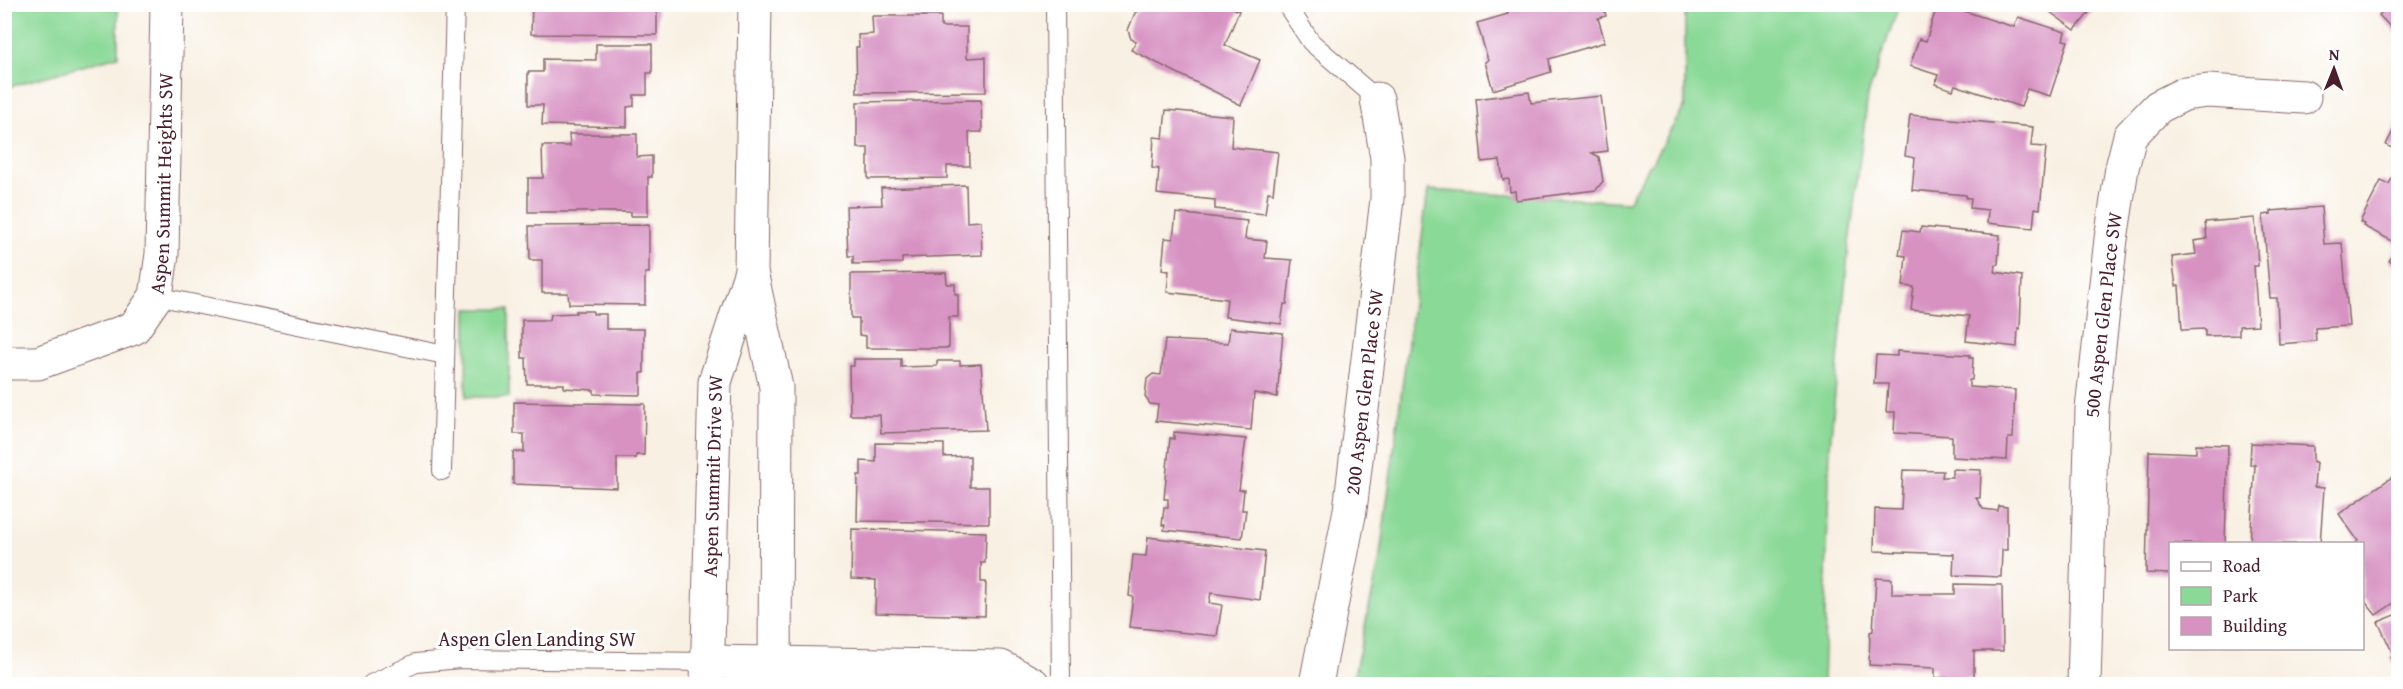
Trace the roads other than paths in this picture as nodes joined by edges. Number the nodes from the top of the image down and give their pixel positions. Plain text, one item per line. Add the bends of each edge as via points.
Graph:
1 (167, 4) edge
2 (454, 4) edge
3 (755, 4) edge
4 (1055, 4) edge
5 (1286, 4) edge
6 (2304, 97) dead end
7 (1377, 99) joint
8 (751, 272) junction
9 (156, 296) junction
10 (446, 355) junction
11 (4, 363) edge
12 (442, 471) dead end
13 (708, 673) edge
14 (775, 673) edge
15 (371, 684) edge
16 (1033, 684) edge
17 (1060, 684) edge
18 (1316, 684) edge
19 (2084, 684) edge

1 - 9 street, Aspen Summit Heights SW via 162,254
2 - 10 lane
3 - 8 street, Aspen Summit Drive SW
4 - 17 lane
5 - 7 lane via 1311,42
6 - 19 street, 500 Aspen Glen Place SW via 2208,91 2184,94 2158,108 2130,136 2111,239 2092,409
7 - 18 street, 200 Aspen Glen Place SW via 1387,158 1387,200 1350,510
8 - 13 street, Aspen Summit Drive SW via 715,382
8 - 14 street, Aspen Summit Drive SW via 776,387
9 - 10 lane
9 - 11 street, Aspen Summit Heights SW via 134,328 38,363
10 - 12 lane
13 - 14 street
13 - 15 lane, Aspen Glen Landing SW via 460,659 416,663
14 - 16 street via 1001,667

